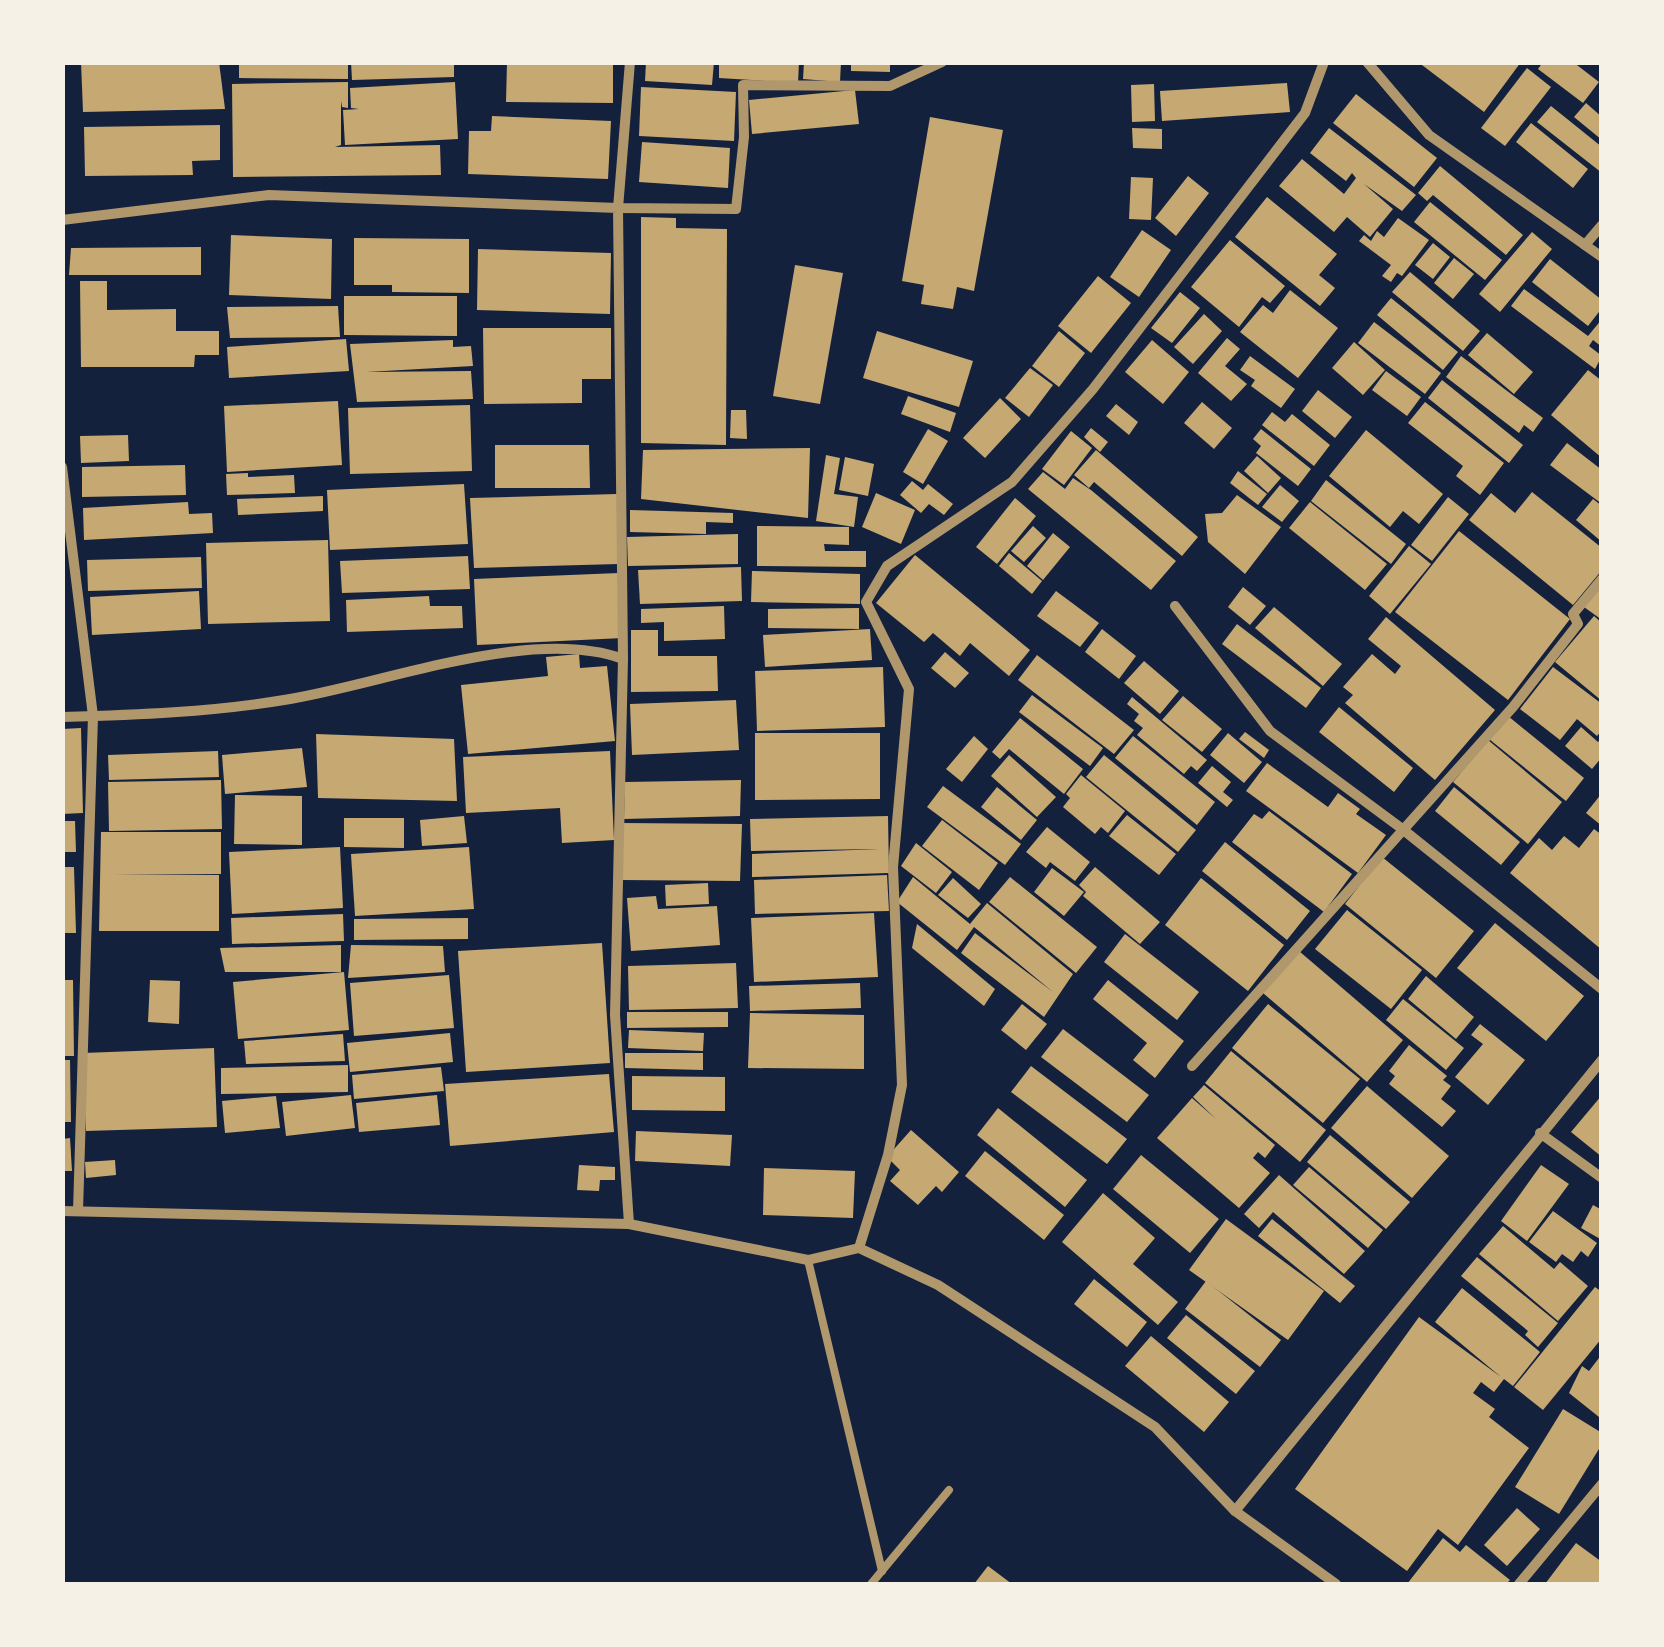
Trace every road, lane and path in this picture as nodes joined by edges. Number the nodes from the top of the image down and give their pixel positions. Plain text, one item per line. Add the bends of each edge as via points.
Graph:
1 (630, 62) edge
2 (942, 62) edge
3 (1324, 62) edge
4 (1366, 62) edge
5 (618, 208) junction
6 (62, 220) edge
7 (1602, 225) edge
8 (1585, 245) junction
9 (1602, 257) edge
10 (62, 466) edge
11 (1602, 579) edge
12 (1176, 606) dead end
13 (623, 659) junction
14 (93, 716) junction
15 (62, 717) edge
16 (1401, 828) junction
17 (1602, 989) edge
18 (1602, 1060) edge
19 (1192, 1066) dead end
20 (1540, 1132) junction
21 (1602, 1178) edge
22 (78, 1211) junction
23 (62, 1212) edge
24 (629, 1224) junction
25 (859, 1248) junction
26 (808, 1260) junction
27 (1602, 1484) edge
28 (949, 1490) dead end
29 (1235, 1511) junction
30 (882, 1571) junction
31 (871, 1584) edge
32 (1336, 1584) edge
33 (1519, 1584) edge

1 - 5 street
2 - 5 street via 890,86 743,85 736,209
3 - 25 street via 1305,113 1093,389 1012,482 887,566 866,602 909,689 893,867 902,1085
4 - 8 street via 1429,135
5 - 6 street via 269,195
5 - 13 street
7 - 8 street
8 - 9 street
10 - 14 street
11 - 16 street via 1574,614 1578,624 1513,707
12 - 16 street via 1270,732
13 - 14 street via 599,650 523,650 283,700
13 - 24 street via 614,1016
14 - 15 street
14 - 22 street
16 - 17 street
16 - 19 street
18 - 20 street
20 - 21 street
20 - 29 street
22 - 23 street
22 - 24 street
24 - 26 street
25 - 26 street
25 - 29 street via 938,1285 1155,1426
26 - 30 lane
27 - 33 street
28 - 30 lane
29 - 32 street
30 - 31 lane

